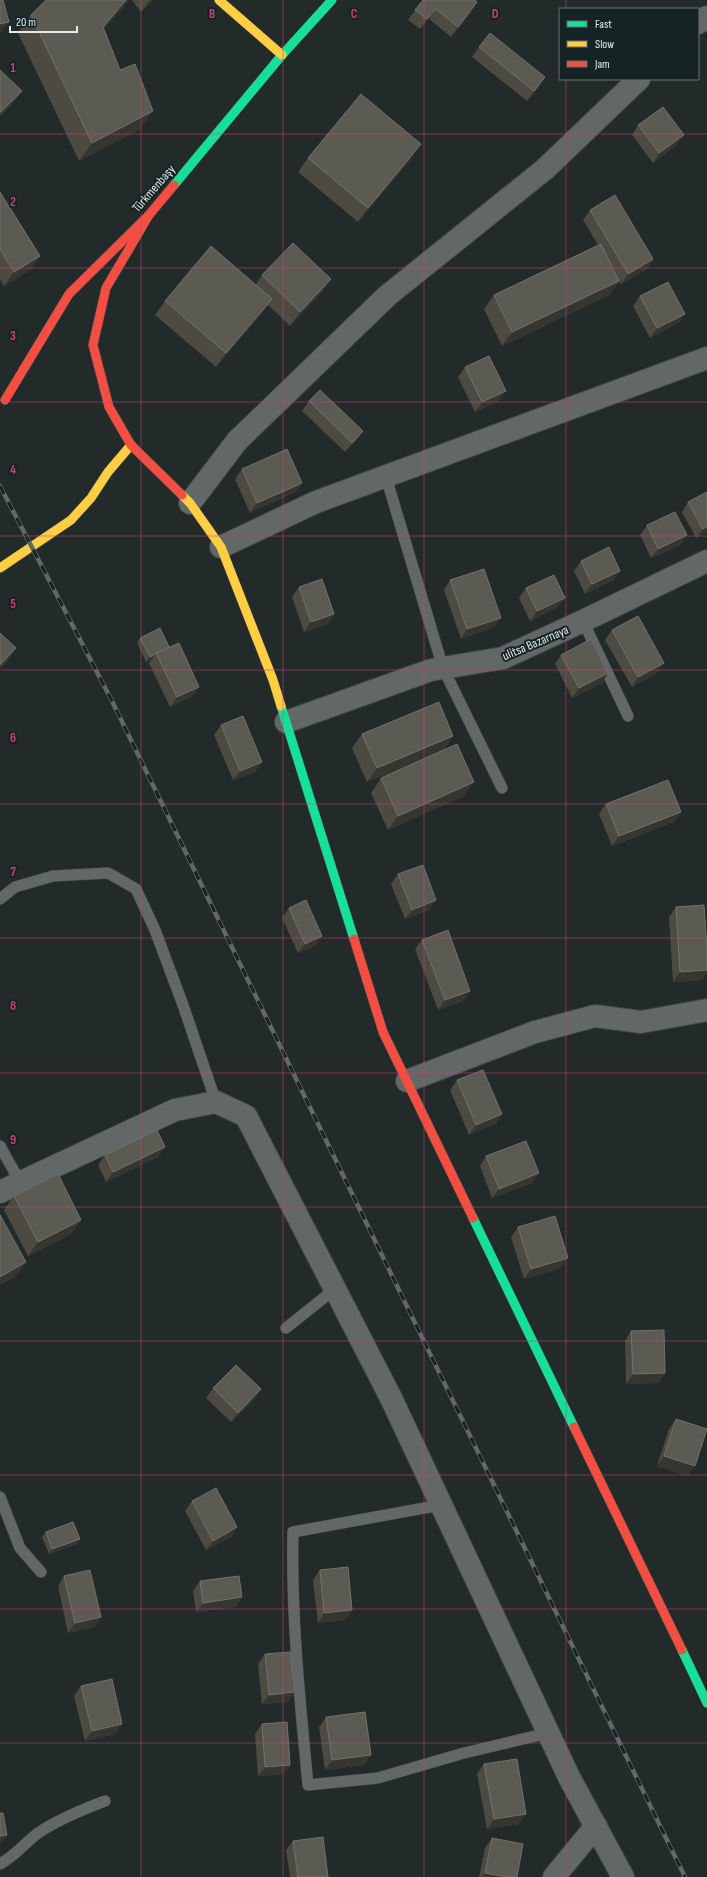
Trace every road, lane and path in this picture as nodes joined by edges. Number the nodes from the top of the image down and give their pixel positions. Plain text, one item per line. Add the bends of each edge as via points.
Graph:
1 (219, 0) edge
2 (332, 0) edge
3 (707, 17) edge
4 (699, 23) edge
5 (282, 56) junction
6 (638, 80) edge
7 (149, 215) junction
8 (707, 358) edge
9 (5, 400) dead end
10 (131, 445) junction
11 (386, 477) junction
12 (190, 504) junction
13 (221, 547) junction
14 (707, 561) edge
15 (0, 568) edge
16 (583, 622) junction
17 (443, 668) junction
18 (628, 716) dead end
19 (286, 722) junction
20 (502, 788) dead end
21 (0, 899) edge
22 (707, 1010) edge
23 (407, 1081) junction
24 (216, 1102) junction
25 (0, 1146) edge
26 (20, 1182) junction
27 (0, 1192) edge
28 (335, 1289) junction
29 (286, 1328) dead end
30 (0, 1497) edge
31 (441, 1505) junction
32 (41, 1572) dead end
33 (704, 1690) edge
34 (548, 1733) junction
35 (105, 1801) dead end
36 (596, 1826) junction
37 (0, 1864) edge
38 (554, 1877) edge
39 (623, 1877) edge

1 - 5 street
2 - 5 street, Türkmenbaşy
3 - 4 street
5 - 7 street, Türkmenbaşy
6 - 12 street via 545,168 386,296 237,441
7 - 9 street, Türkmenbaşy via 69,294
7 - 10 street via 106,288 93,345 109,407
8 - 11 street
10 - 12 street
10 - 15 street via 71,520
11 - 13 street via 316,502
11 - 17 lane
12 - 13 street
13 - 19 street via 273,680
14 - 16 street, ulitsa Bazarnaya
16 - 17 street, ulitsa Bazarnaya via 502,658
16 - 18 lane
17 - 19 street, ulitsa Bazarnaya via 431,670
17 - 20 lane
19 - 23 street via 383,1032
21 - 24 lane via 15,887 53,876 108,873 136,889 155,930
22 - 23 street via 641,1022 595,1016 535,1032
23 - 33 street
24 - 26 street via 175,1110
24 - 28 street via 246,1116
25 - 26 lane
26 - 27 street
28 - 29 lane
28 - 31 street via 391,1398
30 - 32 lane via 20,1548
31 - 34 street
31 - 34 lane via 293,1532 292,1573 297,1672 308,1785 378,1778 464,1753
34 - 36 street
35 - 37 lane via 62,1818 37,1834 12,1858
36 - 38 street
36 - 39 street

